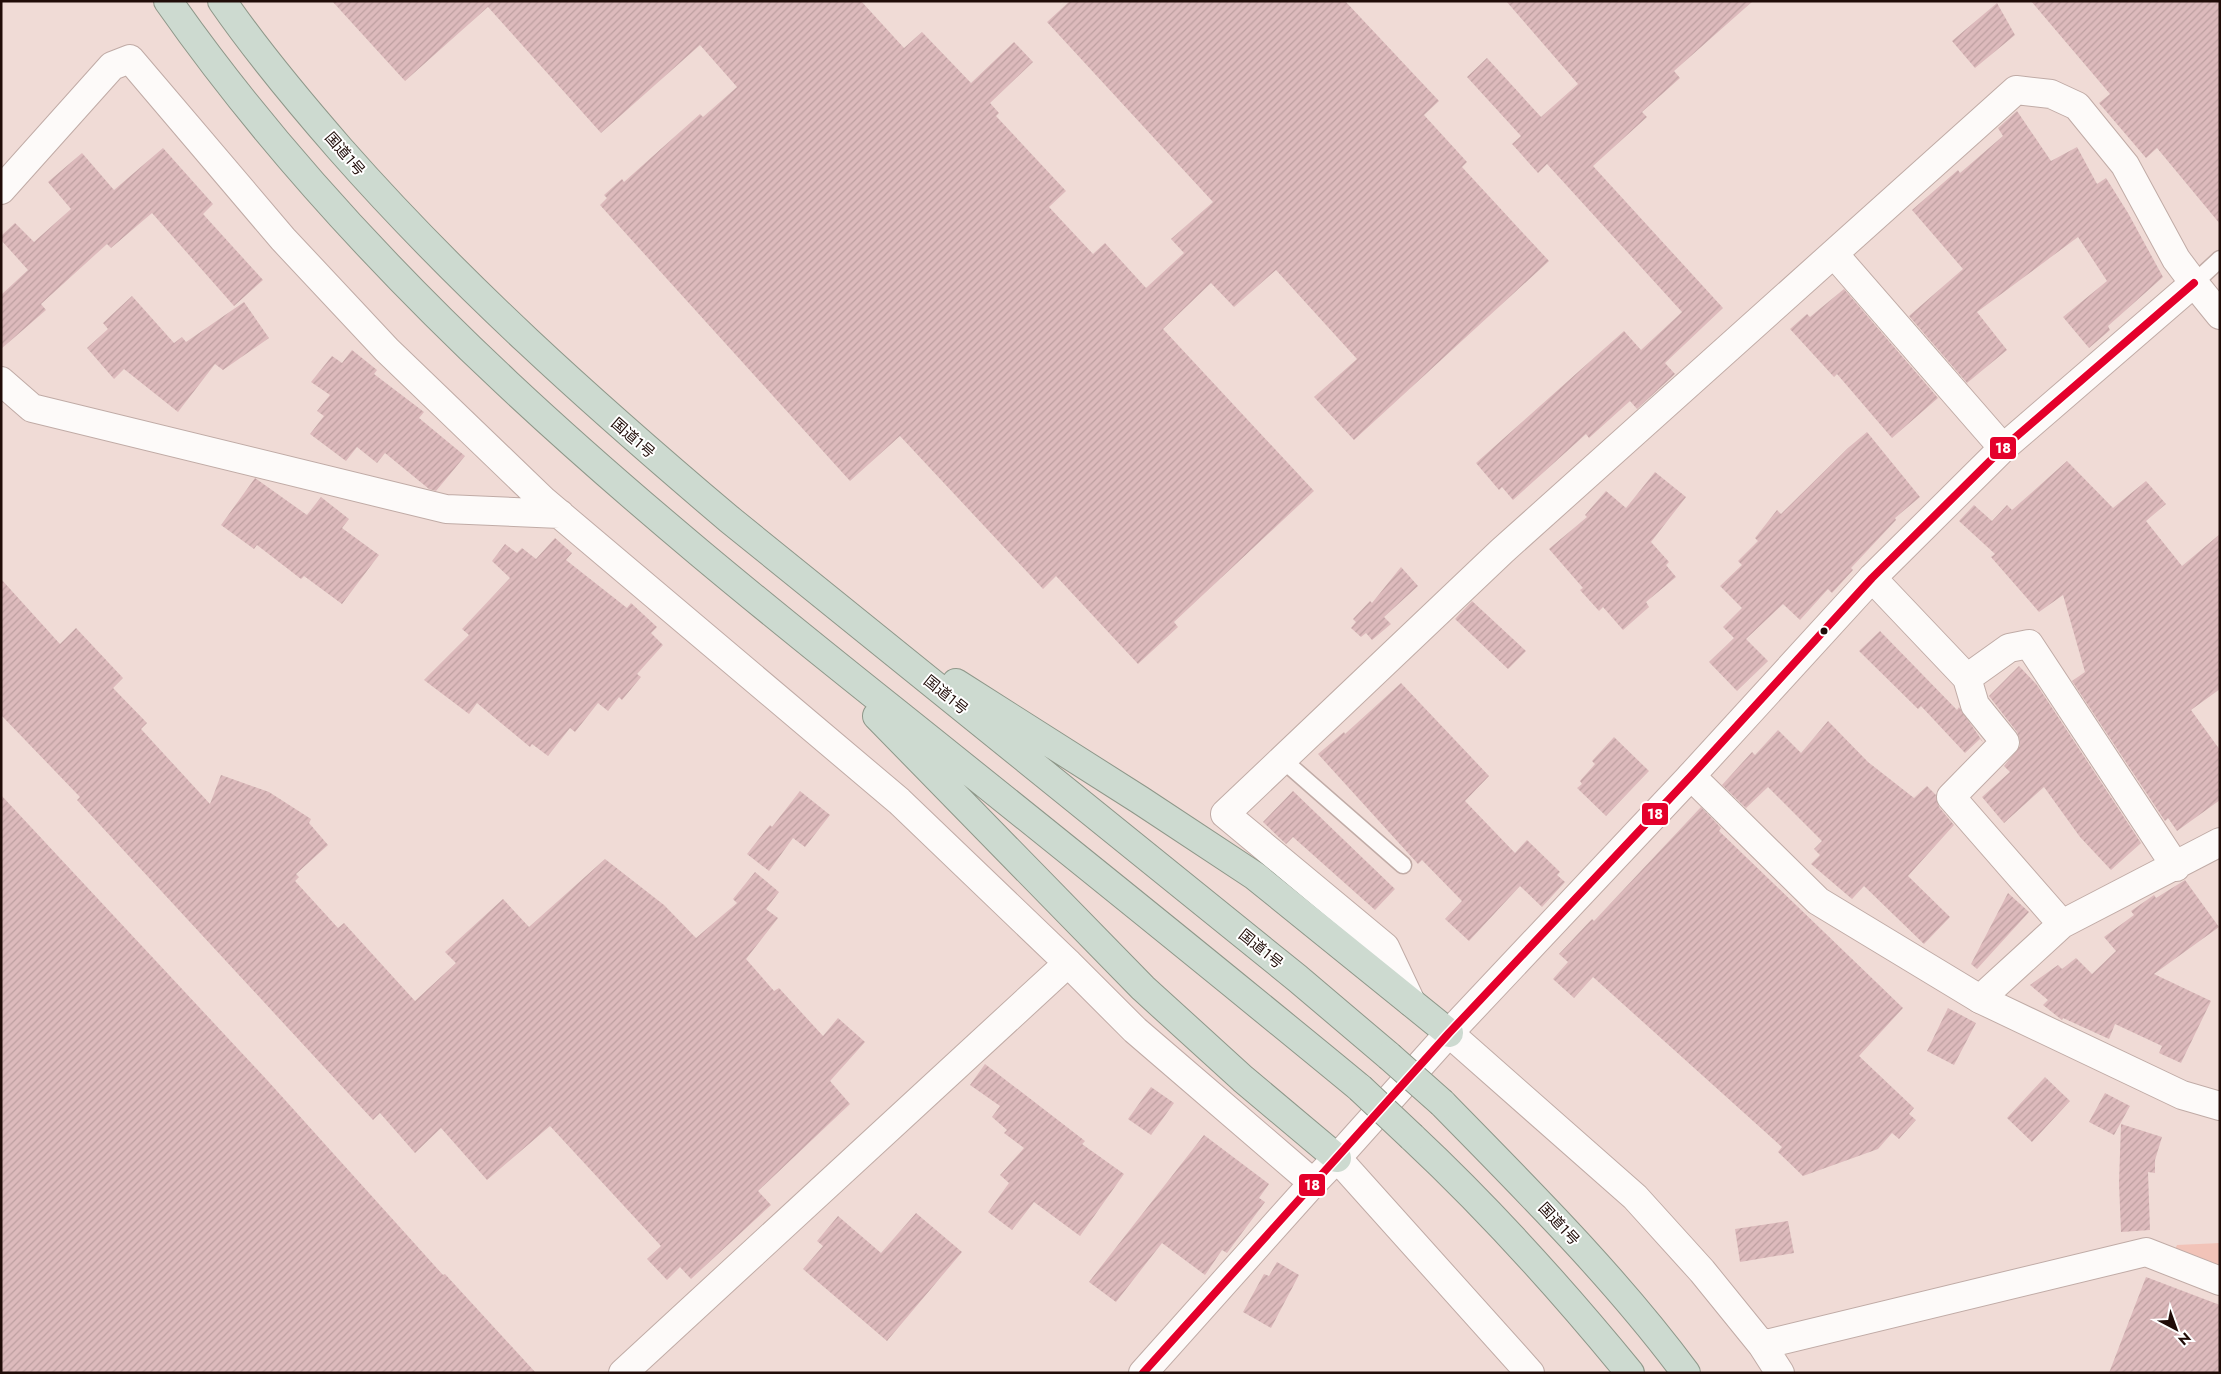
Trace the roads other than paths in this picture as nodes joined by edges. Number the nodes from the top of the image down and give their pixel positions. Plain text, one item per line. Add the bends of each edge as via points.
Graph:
1 (168, 1) edge
2 (222, 1) edge
3 (227, 1) edge
4 (240, 27) junction
5 (1, 190) edge
6 (1834, 254) junction
7 (2220, 259) edge
8 (2194, 283) junction
9 (2220, 315) edge
10 (1, 381) edge
11 (2003, 448) junction
12 (560, 514) junction
13 (1872, 578) junction
14 (824, 598) junction
15 (794, 631) junction
16 (1967, 678) junction
17 (1283, 760) junction
18 (1691, 776) junction
19 (2220, 842) edge
20 (1402, 865) dead end
21 (2176, 866) junction
22 (2062, 924) junction
23 (1068, 963) junction
24 (1980, 999) junction
25 (1411, 1002) junction
26 (1450, 1033) junction
27 (2220, 1106) edge
28 (1338, 1158) junction
29 (1313, 1183) junction
30 (2220, 1281) edge
31 (1762, 1345) junction
32 (623, 1373) edge
33 (1142, 1373) edge
34 (1530, 1373) edge
35 (1630, 1373) edge
36 (1686, 1373) edge
37 (1780, 1373) edge

1 - 15 highway via 205,55 271,136 349,226 432,313 610,477
2 - 4 highway, 国道1号
3 - 4 lane
4 - 14 highway, 国道1号 via 377,191 462,281 643,446
5 - 12 street via 112,66 130,59 283,239 388,350
6 - 8 street via 2016,90 2050,94 2077,106 2125,165 2176,258
6 - 11 street
6 - 17 street via 1502,551
7 - 8 lane
8 - 9 street
8 - 11 street
10 - 12 street via 32,408 446,509
11 - 13 street
12 - 23 street via 899,801
13 - 16 street
13 - 18 street
14 - 25 highway via 1254,876
14 - 36 highway, 国道1号, bridge via 1297,978 1442,1103 1606,1276
15 - 28 highway via 1143,988 1243,1079
15 - 35 highway, bridge via 1360,1088 1508,1233 1576,1306
16 - 21 street via 2009,648 2028,644
16 - 22 street via 1975,705 2005,742 1951,797
17 - 20 lane
17 - 25 street via 1225,814 1385,947
18 - 24 street via 1818,901
18 - 26 street
19 - 21 street
21 - 22 street
22 - 24 street
23 - 29 street via 1135,1030
23 - 32 street
24 - 27 street via 2182,1095
25 - 26 highway
26 - 28 street
26 - 31 street via 1635,1197 1702,1271
28 - 29 street
28 - 34 street
29 - 33 street
30 - 31 street via 2146,1252
31 - 37 street

